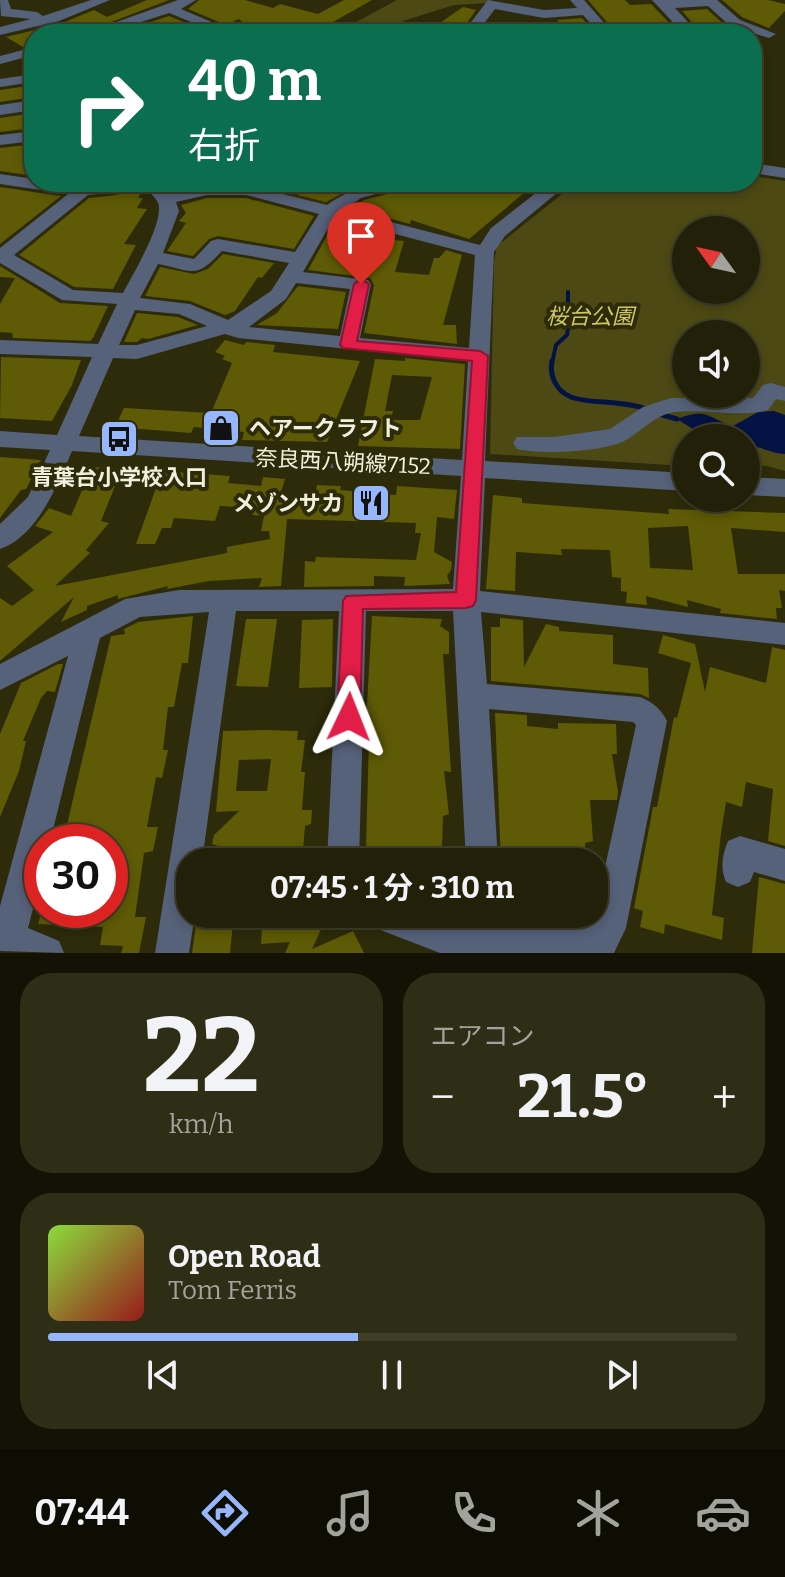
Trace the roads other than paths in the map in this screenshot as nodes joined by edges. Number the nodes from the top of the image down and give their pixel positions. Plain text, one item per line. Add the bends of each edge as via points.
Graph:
1 (189, 0) edge
2 (5, 2) edge
3 (494, 3) edge
4 (662, 3) edge
5 (92, 4) edge
6 (582, 6) edge
7 (170, 9) junction
8 (121, 19) junction
9 (785, 23) edge
10 (33, 24) edge
11 (105, 24) edge
12 (130, 24) edge
13 (208, 24) edge
14 (477, 24) edge
15 (598, 24) edge
16 (682, 24) edge
17 (738, 24) edge
18 (24, 26) edge
19 (0, 31) edge
20 (762, 32) edge
21 (769, 34) junction
22 (762, 39) edge
23 (24, 54) edge
24 (0, 60) edge
25 (24, 79) edge
26 (0, 83) edge
27 (24, 106) edge
28 (0, 110) edge
29 (24, 137) edge
30 (0, 140) edge
31 (762, 170) edge
32 (785, 173) edge
33 (0, 179) edge
34 (24, 182) edge
35 (81, 192) edge
36 (158, 192) edge
37 (203, 192) edge
38 (254, 192) edge
39 (361, 192) edge
40 (548, 192) edge
41 (166, 199) junction
42 (329, 212) junction
43 (485, 252) junction
44 (2, 255) edge
45 (152, 257) junction
46 (295, 268) junction
47 (129, 299) junction
48 (230, 327) junction
49 (348, 345) junction
50 (0, 347) edge
51 (105, 353) junction
52 (480, 356) junction
53 (785, 394) edge
54 (0, 439) edge
55 (525, 443) dead end
56 (62, 444) junction
57 (474, 469) junction
58 (672, 481) edge
59 (760, 487) edge
60 (785, 488) edge
61 (0, 539) edge
62 (466, 600) junction
63 (224, 601) junction
64 (353, 601) junction
65 (88, 632) junction
66 (785, 634) edge
67 (0, 678) edge
68 (474, 695) junction
69 (344, 848) edge
70 (481, 848) edge
71 (740, 853) dead end
72 (785, 865) edge
73 (419, 928) edge
74 (485, 928) edge
75 (5, 935) edge
76 (47, 953) edge
77 (172, 953) edge
78 (486, 953) edge

1 - 7 street
2 - 5 street via 6,13 21,17
3 - 6 street via 544,14
3 - 14 street
4 - 16 street
4 - 17 street via 711,2
5 - 8 street
5 - 10 street
6 - 15 street
7 - 8 street
7 - 13 street
8 - 11 street
8 - 12 street
9 - 21 street
18 - 19 street
20 - 21 street
21 - 22 street
23 - 24 street
25 - 26 street
27 - 28 street
29 - 30 street
31 - 32 street
33 - 34 street
35 - 44 street
36 - 41 street
37 - 41 street
38 - 42 street
39 - 42 street
40 - 43 street via 498,232
41 - 45 street via 170,211
42 - 43 street
42 - 46 street
43 - 52 street
44 - 47 street via 69,296
45 - 46 street via 198,266 218,245
45 - 47 street
46 - 48 street via 279,295
46 - 49 street via 361,284
47 - 48 street via 183,308
47 - 51 street
48 - 49 street
48 - 51 street via 157,348
49 - 52 street
50 - 51 street
51 - 56 street
52 - 57 street
53 - 55 street via 771,390 760,405 744,407 671,405 616,436 554,445
54 - 56 street, 奈良西八朔線7152
56 - 57 street, 奈良西八朔線7152
56 - 61 street via 38,502
57 - 58 street, 奈良西八朔線7152
57 - 62 street
59 - 60 street
62 - 64 street
62 - 66 street
62 - 68 street
63 - 64 street
63 - 65 street via 135,607
63 - 77 street
64 - 69 street
65 - 67 street
65 - 75 street
68 - 70 street
68 - 78 street via 640,710 652,721 609,928 600,943 505,946
71 - 72 street
73 - 78 street
74 - 78 street
75 - 76 street

